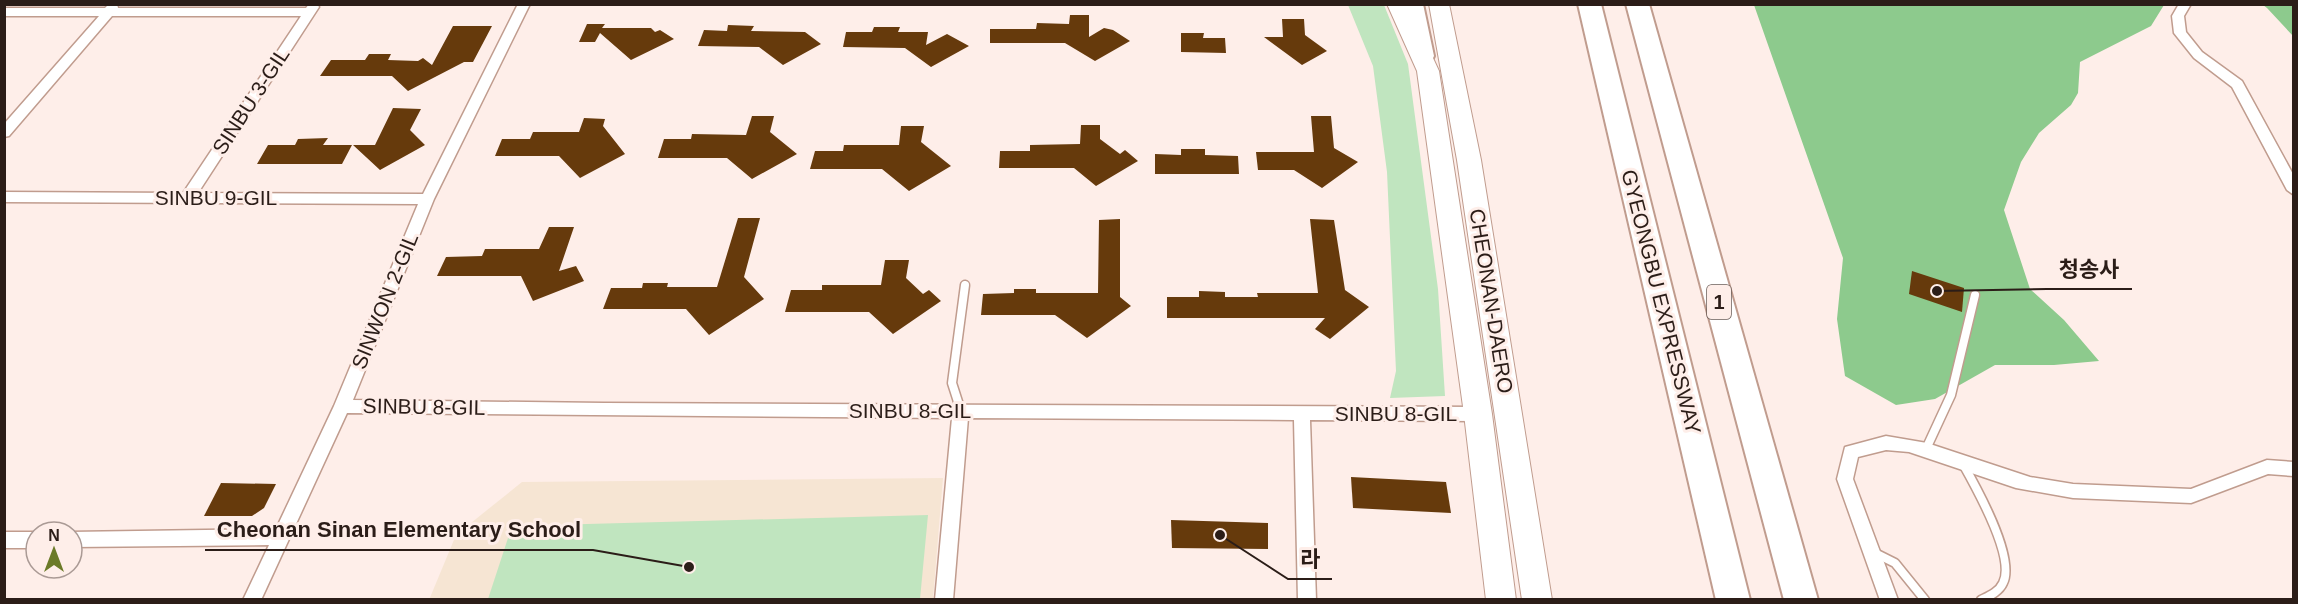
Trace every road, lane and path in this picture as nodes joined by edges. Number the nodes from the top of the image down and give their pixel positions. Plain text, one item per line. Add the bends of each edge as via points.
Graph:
1 (524, 4) edge
2 (1398, 4) edge
3 (1414, 4) edge
4 (1437, 4) edge
5 (1588, 4) edge
6 (1637, 4) edge
7 (2185, 4) edge
8 (112, 8) edge
9 (312, 8) edge
10 (4, 12) edge
11 (1428, 71) junction
12 (4, 133) edge
13 (2294, 190) edge
14 (4, 197) edge
15 (188, 197) junction
16 (427, 199) junction
17 (965, 285) dead end
18 (1975, 295) dead end
19 (342, 406) junction
20 (962, 411) junction
21 (1302, 414) junction
22 (1478, 414) junction
23 (1926, 449) junction
24 (1962, 463) junction
25 (2294, 469) edge
26 (281, 537) junction
27 (84, 539) edge
28 (24, 541) edge
29 (7, 543) edge
30 (1871, 552) junction
31 (252, 600) edge
32 (944, 600) edge
33 (1307, 600) edge
34 (1501, 600) edge
35 (1537, 600) edge
36 (1733, 600) edge
37 (1801, 600) edge
38 (1888, 600) edge
39 (1925, 600) edge
40 (1981, 600) edge

1 - 16 street, SINWON 2-GIL
2 - 11 main road
3 - 11 main road, CHEONAN-DAERO
4 - 35 main road, CHEONAN-DAERO via 1476,204
5 - 36 highway, GYEONGBU EXPRESSWAY
6 - 37 highway, 1
7 - 13 street via 2178,16 2180,33 2198,55 2237,84
8 - 9 street
8 - 10 street
8 - 12 street
9 - 15 street, SINBU 3-GIL
11 - 22 main road, CHEONAN-DAERO
14 - 15 street, SINBU 9-GIL
15 - 16 street, SINBU 9-GIL
16 - 19 street, SINWON 2-GIL
17 - 20 lane via 952,383
18 - 23 lane via 1951,395
19 - 20 street, SINBU 8-GIL
19 - 26 street, SINWON 2-GIL
20 - 21 street, SINBU 8-GIL
20 - 32 street
21 - 22 street, SINBU 8-GIL
21 - 33 street
22 - 34 main road, CHEONAN-DAERO
23 - 24 street
23 - 30 street via 1889,442 1851,452 1845,479
24 - 25 street via 2057,490 2173,496 2191,496 2267,467
24 - 40 lane via 2001,545 2006,578 2000,590
26 - 27 street
26 - 31 street, SINWON 2-GIL
28 - 29 street
30 - 38 street
30 - 39 lane via 1895,563

